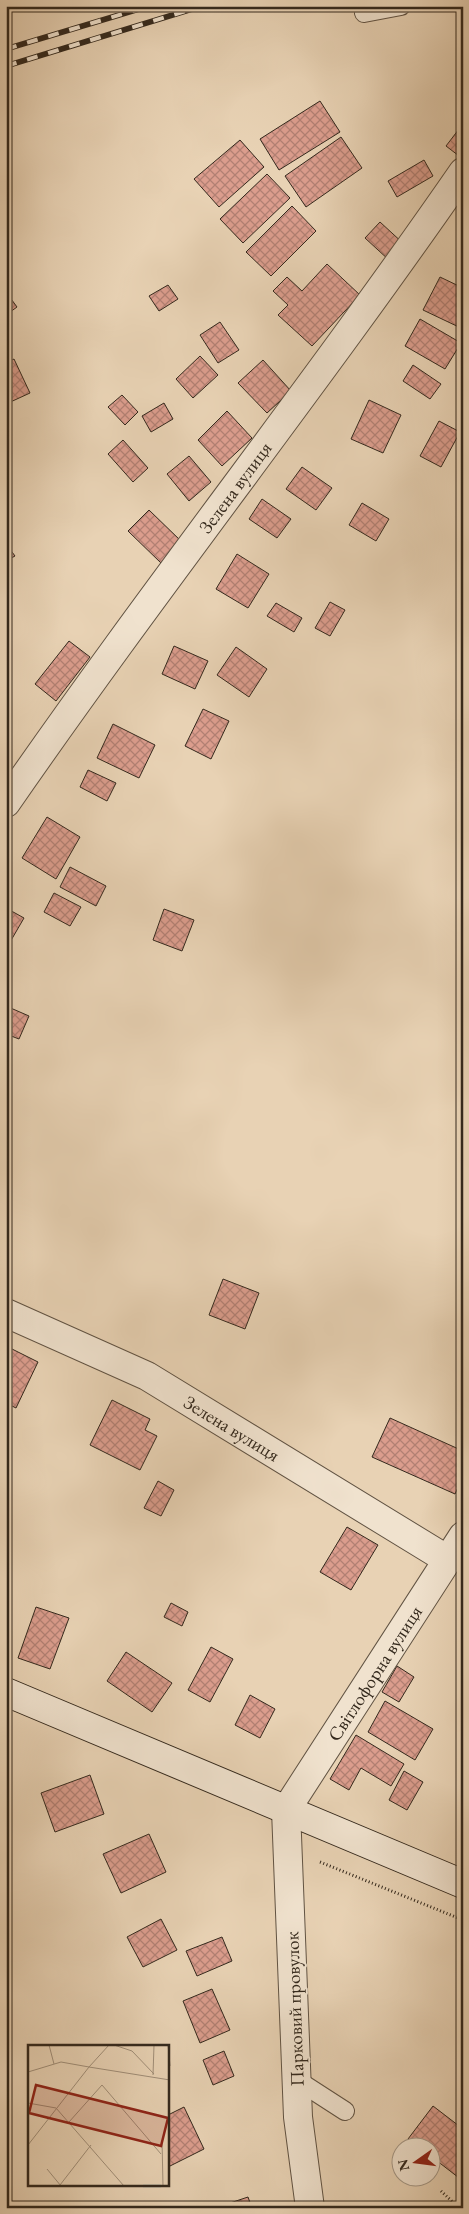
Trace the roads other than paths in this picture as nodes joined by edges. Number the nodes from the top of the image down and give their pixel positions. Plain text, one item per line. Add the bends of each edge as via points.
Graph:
1 (401, 6) edge
2 (364, 13) dead end
3 (463, 172) edge
4 (6, 803) edge
5 (6, 1313) edge
6 (463, 1536) edge
7 (448, 1560) junction
8 (6, 1692) edge
9 (286, 1810) junction
10 (463, 1884) edge
11 (297, 2080) junction
12 (345, 2111) dead end
13 (310, 2208) edge

1 - 2 lane
3 - 4 street, Зелена вулиця via 396,269 80,696
5 - 7 street, Зелена вулиця via 147,1376
6 - 7 street, Світлофорна вулиця
7 - 9 street, Світлофорна вулиця
8 - 9 street
9 - 10 street
9 - 11 street, Парковий провулок
11 - 12 lane
11 - 13 street, Парковий провулок via 298,2117

